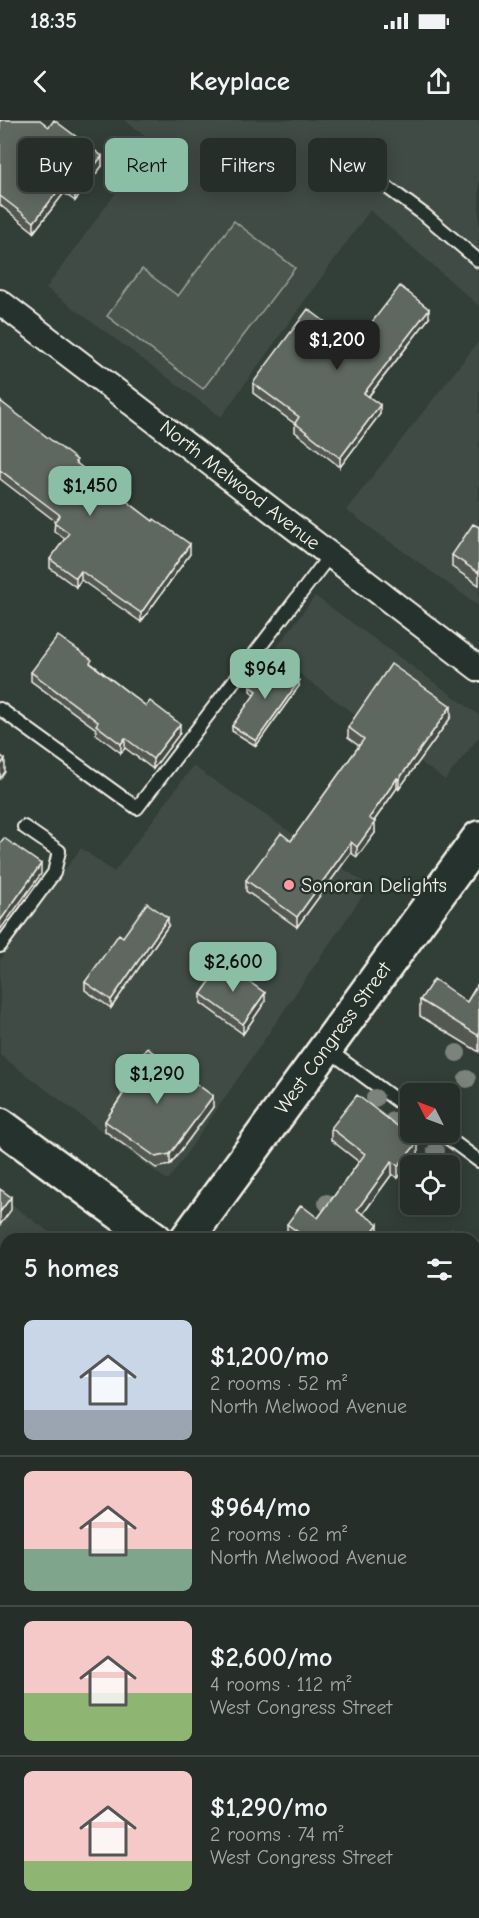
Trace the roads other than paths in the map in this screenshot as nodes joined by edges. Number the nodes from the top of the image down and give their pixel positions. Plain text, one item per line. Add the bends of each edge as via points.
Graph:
1 (387, 187) edge
2 (479, 261) edge
3 (0, 303) edge
4 (330, 555) junction
5 (479, 669) edge
6 (0, 709) edge
7 (24, 826) dead end
8 (479, 838) edge
9 (0, 946) edge
10 (326, 1048) junction
11 (400, 1103) edge
12 (0, 1125) edge
13 (455, 1143) edge
14 (479, 1161) edge
15 (147, 1233) edge
16 (191, 1233) edge

1 - 2 lane
3 - 4 street, North Melwood Avenue
4 - 5 street, North Melwood Avenue
4 - 6 lane via 137,808
7 - 9 lane via 59,851 54,873
8 - 10 main road, West Congress Street
10 - 11 lane
10 - 16 main road, West Congress Street
12 - 15 main road
13 - 14 lane

